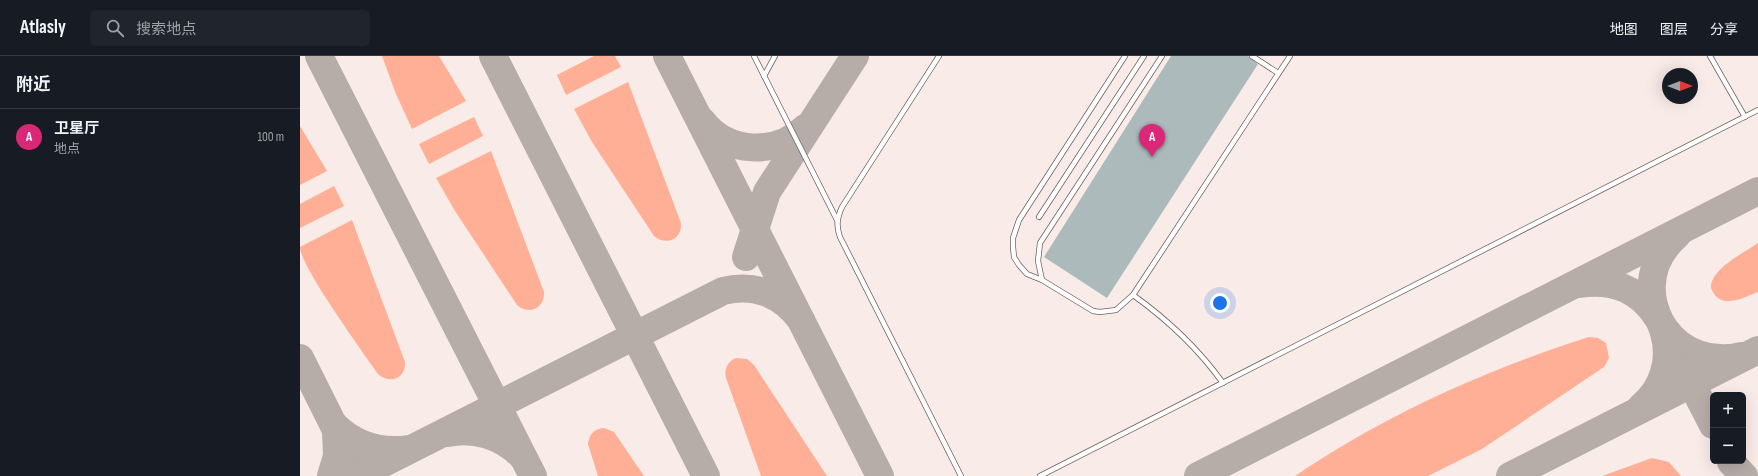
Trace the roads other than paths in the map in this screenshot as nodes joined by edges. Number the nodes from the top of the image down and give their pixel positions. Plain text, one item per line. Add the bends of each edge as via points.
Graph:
1 (754, 56) edge
2 (775, 56) edge
3 (939, 56) edge
4 (1125, 56) edge
5 (1144, 56) edge
6 (1162, 56) edge
7 (1252, 56) edge
8 (1290, 56) edge
9 (1710, 56) edge
10 (1278, 73) junction
11 (764, 76) junction
12 (1758, 110) edge
13 (1745, 117) junction
14 (1039, 217) dead end
15 (837, 220) junction
16 (1042, 280) junction
17 (1133, 295) junction
18 (1223, 383) junction
19 (961, 476) edge
20 (1040, 476) edge

1 - 11 lane
2 - 11 lane
3 - 15 lane via 842,207
4 - 16 lane via 1015,229 1014,257 1027,274
5 - 14 lane
6 - 16 lane via 1040,243 1038,261
7 - 10 lane
8 - 10 lane
9 - 13 lane
10 - 17 lane
11 - 15 lane
12 - 13 lane
13 - 18 lane
15 - 19 lane via 840,237
16 - 17 lane via 1086,308 1100,312 1116,310
17 - 18 lane via 1188,339
18 - 20 lane

